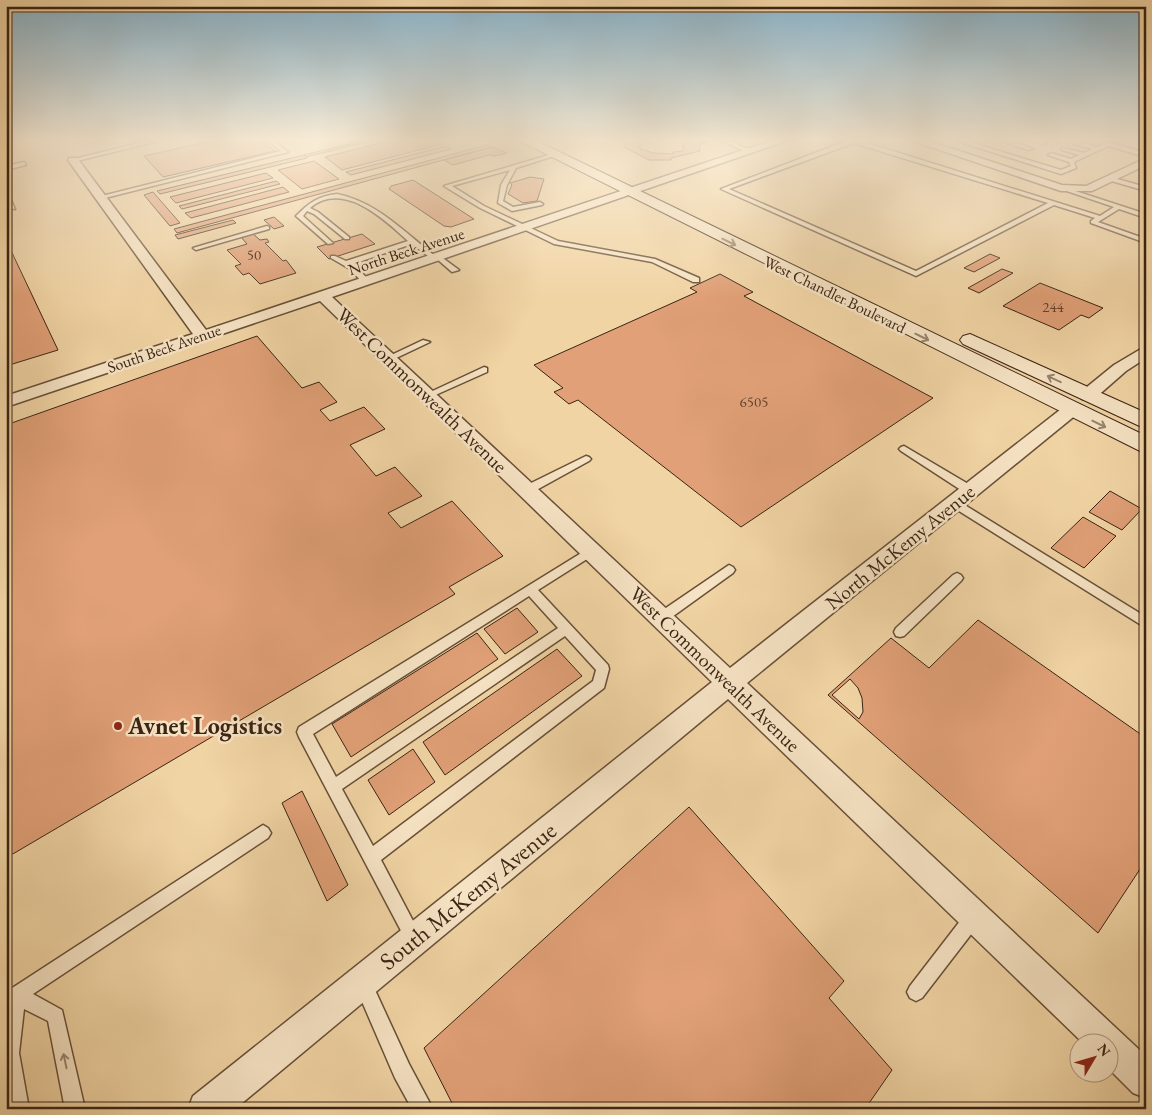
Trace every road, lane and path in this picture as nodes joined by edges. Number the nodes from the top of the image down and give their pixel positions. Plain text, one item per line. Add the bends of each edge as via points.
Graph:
1 (97, 192) edge
2 (121, 192) edge
3 (457, 192) edge
4 (502, 192) edge
5 (658, 192) edge
6 (731, 192) edge
7 (1018, 192) edge
8 (1073, 192) edge
9 (630, 193) joint
10 (6, 195) edge
11 (101, 197) junction
12 (1053, 203) junction
13 (540, 204) dead end
14 (1119, 207) junction
15 (13, 208) dead end
16 (307, 210) junction
17 (299, 216) junction
18 (1146, 216) edge
19 (1100, 218) junction
20 (527, 228) junction
21 (260, 235) dead end
22 (347, 238) dead end
23 (241, 241) dead end
24 (339, 241) dead end
25 (1146, 241) edge
26 (414, 242) junction
27 (330, 243) dead end
28 (321, 246) dead end
29 (360, 249) dead end
30 (352, 252) dead end
31 (343, 254) dead end
32 (368, 256) junction
33 (334, 257) dead end
34 (436, 258) junction
35 (360, 259) junction
36 (351, 264) junction
37 (455, 270) dead end
38 (696, 280) dead end
39 (366, 281) junction
40 (323, 296) junction
41 (202, 335) junction
42 (426, 342) dead end
43 (1146, 351) edge
44 (389, 358) junction
45 (484, 370) dead end
46 (1088, 394) junction
47 (428, 395) junction
48 (6, 402) edge
49 (1071, 410) junction
50 (1146, 422) edge
51 (1146, 446) edge
52 (904, 449) dead end
53 (586, 458) dead end
54 (527, 490) junction
55 (963, 497) junction
56 (590, 551) junction
57 (729, 570) dead end
58 (957, 578) dead end
59 (530, 588) junction
60 (661, 618) junction
61 (1146, 623) edge
62 (566, 628) junction
63 (900, 632) dead end
64 (729, 683) junction
65 (333, 787) junction
66 (263, 833) dead end
67 (371, 858) junction
68 (974, 917) junction
69 (414, 939) junction
70 (363, 981) junction
71 (916, 992) dead end
72 (12, 998) edge
73 (1095, 1032) edge
74 (1120, 1055) edge
75 (1146, 1080) edge
76 (18, 1109) edge
77 (75, 1109) edge
78 (206, 1109) edge
79 (423, 1109) edge

1 - 11 street
2 - 11 lane
3 - 20 lane
4 - 13 lane via 500,202 512,209
46 -> 5 main road, West Chandler Boulevard
6 - 12 lane via 916,274
7 - 12 lane
8 - 14 lane
9 - 20 street, North Beck Avenue
9 -> 49 main road, West Chandler Boulevard
10 - 15 lane
11 - 41 street
12 - 19 lane
14 - 18 lane
14 - 19 lane
16 - 17 lane
16 - 22 lane via 316,213
16 - 24 lane via 307,215
16 - 26 lane via 310,205 327,197 354,198
17 - 27 lane
17 - 28 lane via 305,229
19 - 25 lane via 1093,222
20 - 34 street, North Beck Avenue
20 - 38 lane via 556,243 653,260
21 - 23 lane via 269,231 197,251
26 - 32 lane
26 - 34 lane
29 - 32 lane
30 - 35 lane
31 - 36 lane
32 - 35 lane
33 - 36 lane
34 - 37 lane
34 - 39 street, North Beck Avenue
35 - 36 lane
36 - 39 lane
39 - 40 street, North Beck Avenue
40 - 41 street, South Beck Avenue
40 - 44 street, West Commonwealth Avenue
41 - 48 street, South Beck Avenue
42 - 44 lane
43 - 46 street
44 - 47 street, West Commonwealth Avenue
45 - 47 lane
46 - 50 main road, West Chandler Boulevard
47 - 54 street, West Commonwealth Avenue
49 -> 51 main road, West Chandler Boulevard
49 - 55 street, North McKemy Avenue
52 - 55 lane
53 - 54 lane
54 - 56 street, West Commonwealth Avenue
55 - 61 lane
55 - 64 street, North McKemy Avenue
56 - 59 lane
56 - 60 street, West Commonwealth Avenue
57 - 60 lane
58 - 63 lane
59 - 62 lane
59 - 65 lane via 304,732
60 - 64 street, West Commonwealth Avenue
62 - 65 lane
62 - 67 lane via 603,669 599,684
64 - 68 street, West Commonwealth Avenue
64 - 69 street, South McKemy Avenue
65 - 67 lane
66 - 72 lane
67 - 69 lane
68 - 71 lane
68 - 73 street, West Commonwealth Avenue
69 - 70 street, South McKemy Avenue
70 - 78 street, South McKemy Avenue
70 - 79 lane via 402,1071
72 - 76 lane via 10,1053
77 -> 72 lane via 56,1016
74 - 75 street

